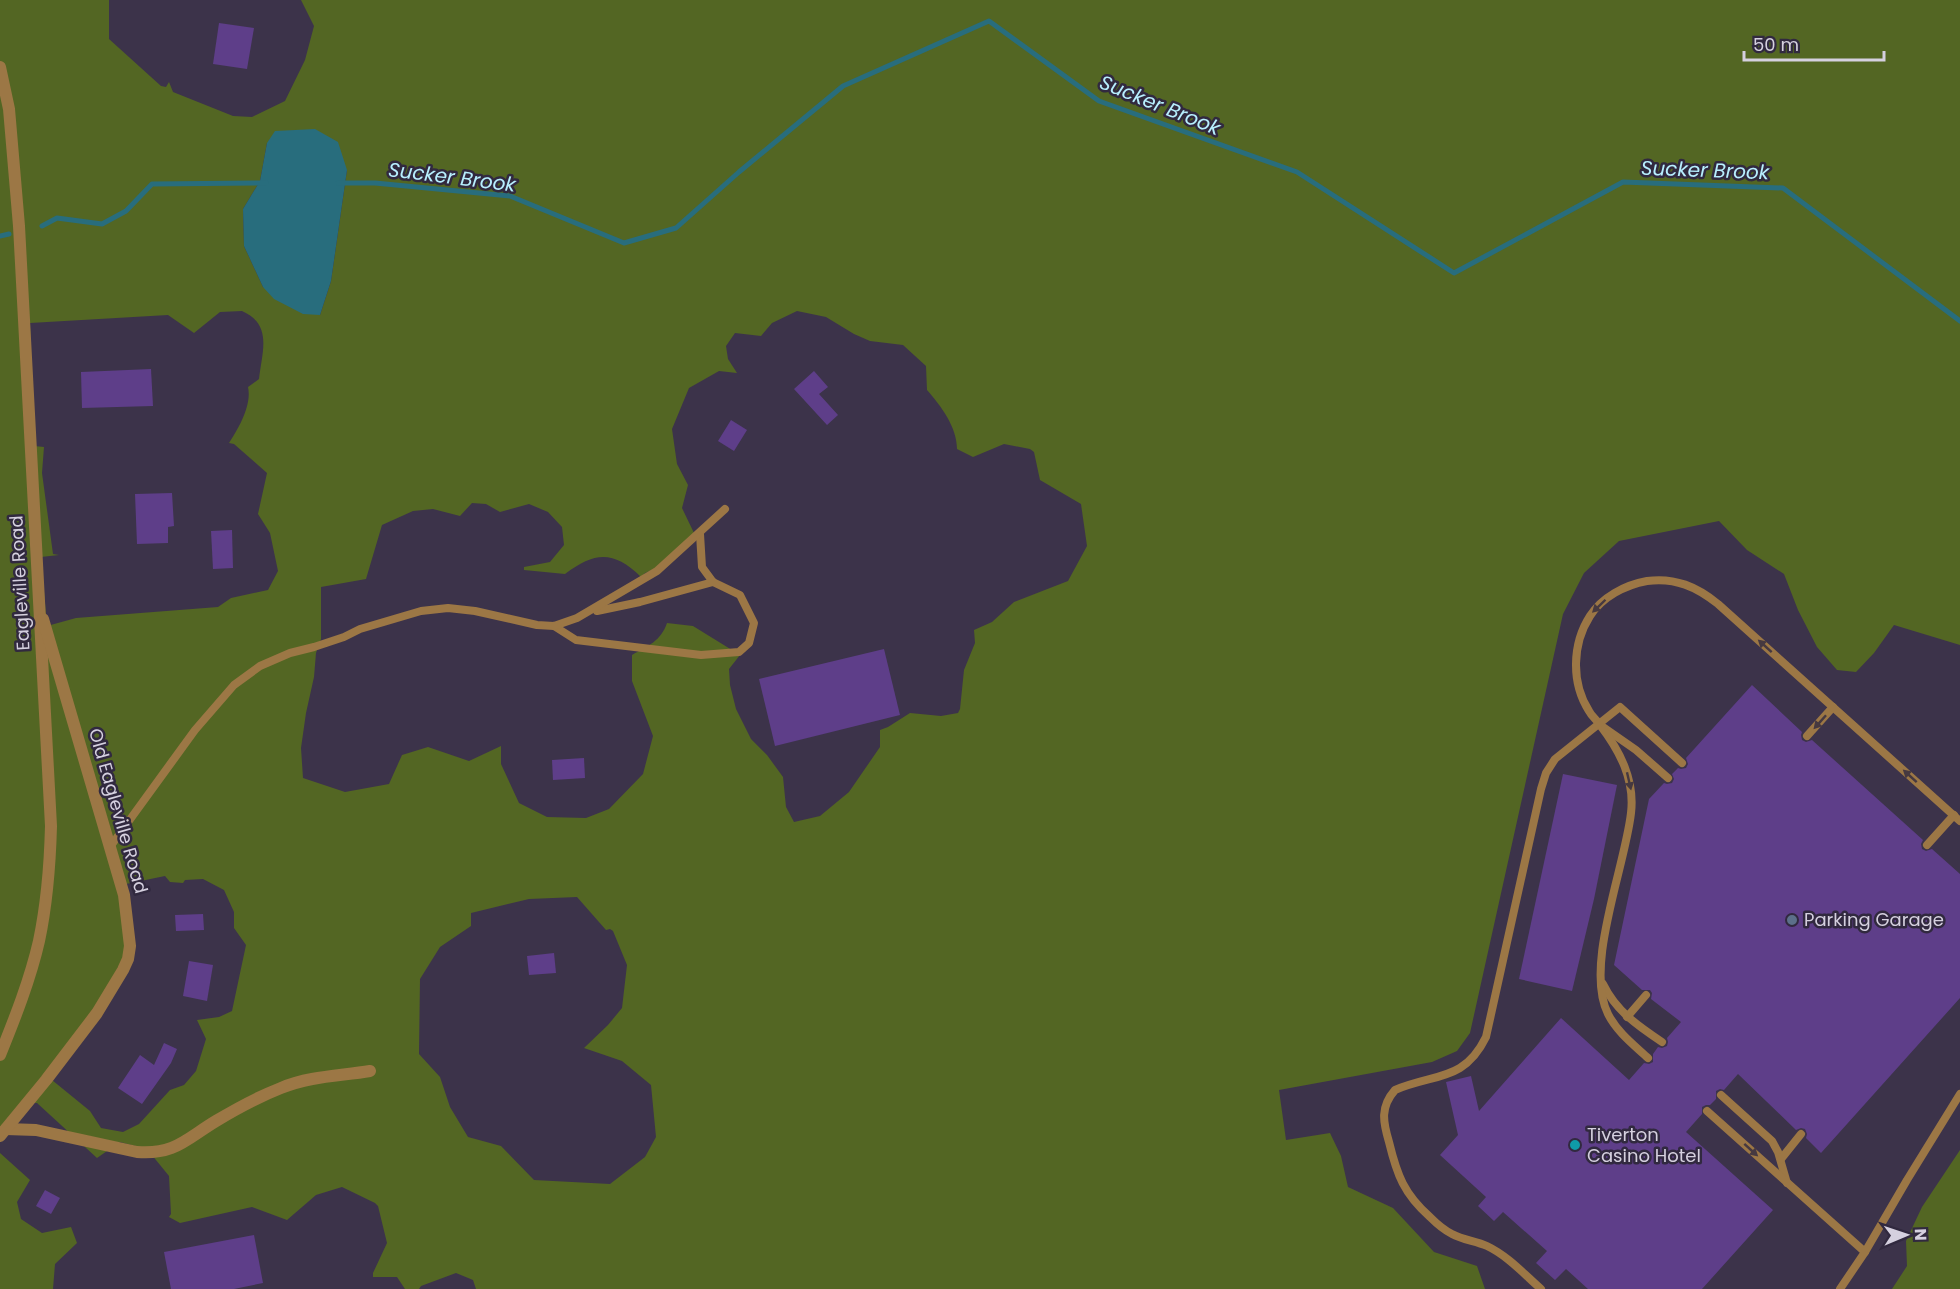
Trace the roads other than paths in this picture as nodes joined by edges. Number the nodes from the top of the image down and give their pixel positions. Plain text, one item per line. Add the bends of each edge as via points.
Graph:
1 (0, 67) edge
2 (725, 508) dead end
3 (699, 534) junction
4 (713, 582) junction
5 (39, 603) junction
6 (588, 612) junction
7 (554, 626) junction
8 (1833, 707) junction
9 (1600, 724) junction
10 (1807, 736) dead end
11 (1682, 763) dead end
12 (1668, 778) dead end
13 (1957, 818) edge
14 (1927, 844) dead end
15 (110, 847) junction
16 (1600, 979) junction
17 (1646, 995) dead end
18 (1627, 1017) junction
19 (1662, 1041) dead end
20 (0, 1055) edge
21 (1648, 1058) dead end
22 (370, 1071) dead end
23 (1960, 1094) edge
24 (1721, 1095) dead end
25 (1707, 1111) dead end
26 (3, 1133) edge
27 (1801, 1134) dead end
28 (1781, 1159) junction
29 (1787, 1183) junction
30 (1865, 1252) junction
31 (1541, 1289) edge
32 (1840, 1289) edge

1 - 5 street, Eagleville Road via 9,109 19,226
2 - 3 lane
3 - 4 lane via 702,567
3 - 6 lane via 657,571
4 - 6 lane
4 - 7 lane via 740,595 754,623 749,644 739,652 701,655 576,640
5 - 15 street, Old Eagleville Road
5 - 20 street, Eagleville Road via 51,826 49,872 39,939 18,1011
6 - 7 lane
7 - 15 lane via 475,611 421,611 260,666 234,685 178,752
8 -> 9 lane via 1709,597 1678,582 1654,580 1611,596 1593,611 1582,632 1576,655 1577,679 1589,712
8 -> 10 lane
13 -> 8 lane
9 - 11 lane via 1620,707
9 - 12 lane
9 -> 16 lane via 1622,761 1632,795
9 - 31 lane via 1560,754 1546,772 1482,1046 1463,1068 1395,1090 1383,1109 1395,1168 1413,1201 1452,1234 1499,1253
13 - 14 lane
15 - 26 street, Old Eagleville Road via 127,908 128,959 81,1035
16 - 18 lane
16 - 21 lane via 1612,1022
17 - 18 lane
18 - 19 lane
22 - 26 street via 314,1078 279,1088 163,1151 137,1152 36,1130
23 - 30 lane
24 - 28 lane via 1772,1142
25 -> 29 lane
27 - 28 lane
28 - 29 lane
29 - 30 lane
30 - 32 lane

